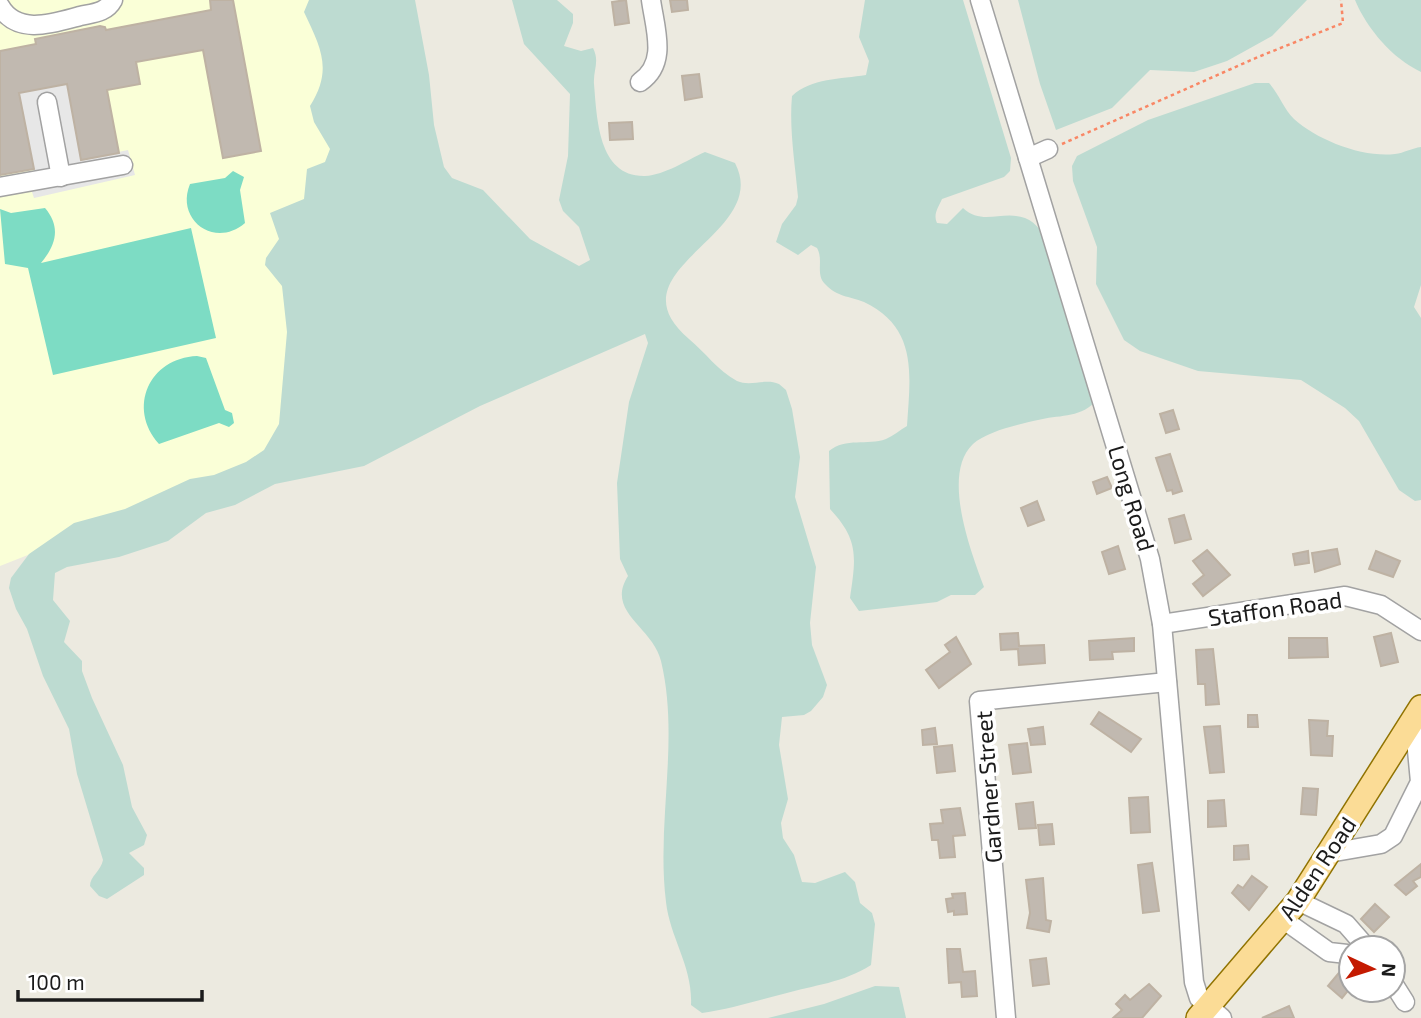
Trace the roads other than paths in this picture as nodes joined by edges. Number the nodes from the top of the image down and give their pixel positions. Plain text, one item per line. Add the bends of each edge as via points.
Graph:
1 (113, 0) edge
2 (651, 0) edge
3 (980, 0) edge
4 (0, 6) edge
5 (26, 24) junction
6 (0, 30) edge
7 (640, 82) dead end
8 (47, 102) dead end
9 (1048, 149) road end
10 (1028, 158) junction
11 (123, 165) dead end
12 (61, 177) junction
13 (0, 187) edge
14 (1162, 624) junction
15 (1421, 631) edge
16 (1167, 682) junction
17 (1417, 712) edge
18 (1329, 853) junction
19 (1298, 901) junction
20 (1284, 920) junction
21 (1355, 934) edge
22 (1337, 952) edge
23 (1210, 1015) edge
24 (1006, 1018) edge

1 - 5 street via 102,11 49,25
2 - 7 street via 658,60
3 - 10 street, Long Road
4 - 5 street via 13,20
5 - 6 street
8 - 12 street
9 - 10 street
10 - 14 street, Long Road via 1142,529
11 - 12 street
12 - 13 street
14 - 15 street, Staffon Road via 1345,596 1381,605
14 - 16 street, Long Road
16 - 23 street, Long Road via 1194,982
16 - 24 street, Gardner Street via 979,701
17 - 18 main road, Alden Road
17 - 18 street via 1420,782 1393,836 1381,844
18 - 19 main road, Alden Road
19 - 20 main road, Alden Road
19 - 21 street via 1346,924
20 - 22 street
20 - 23 main road, Alden Road

